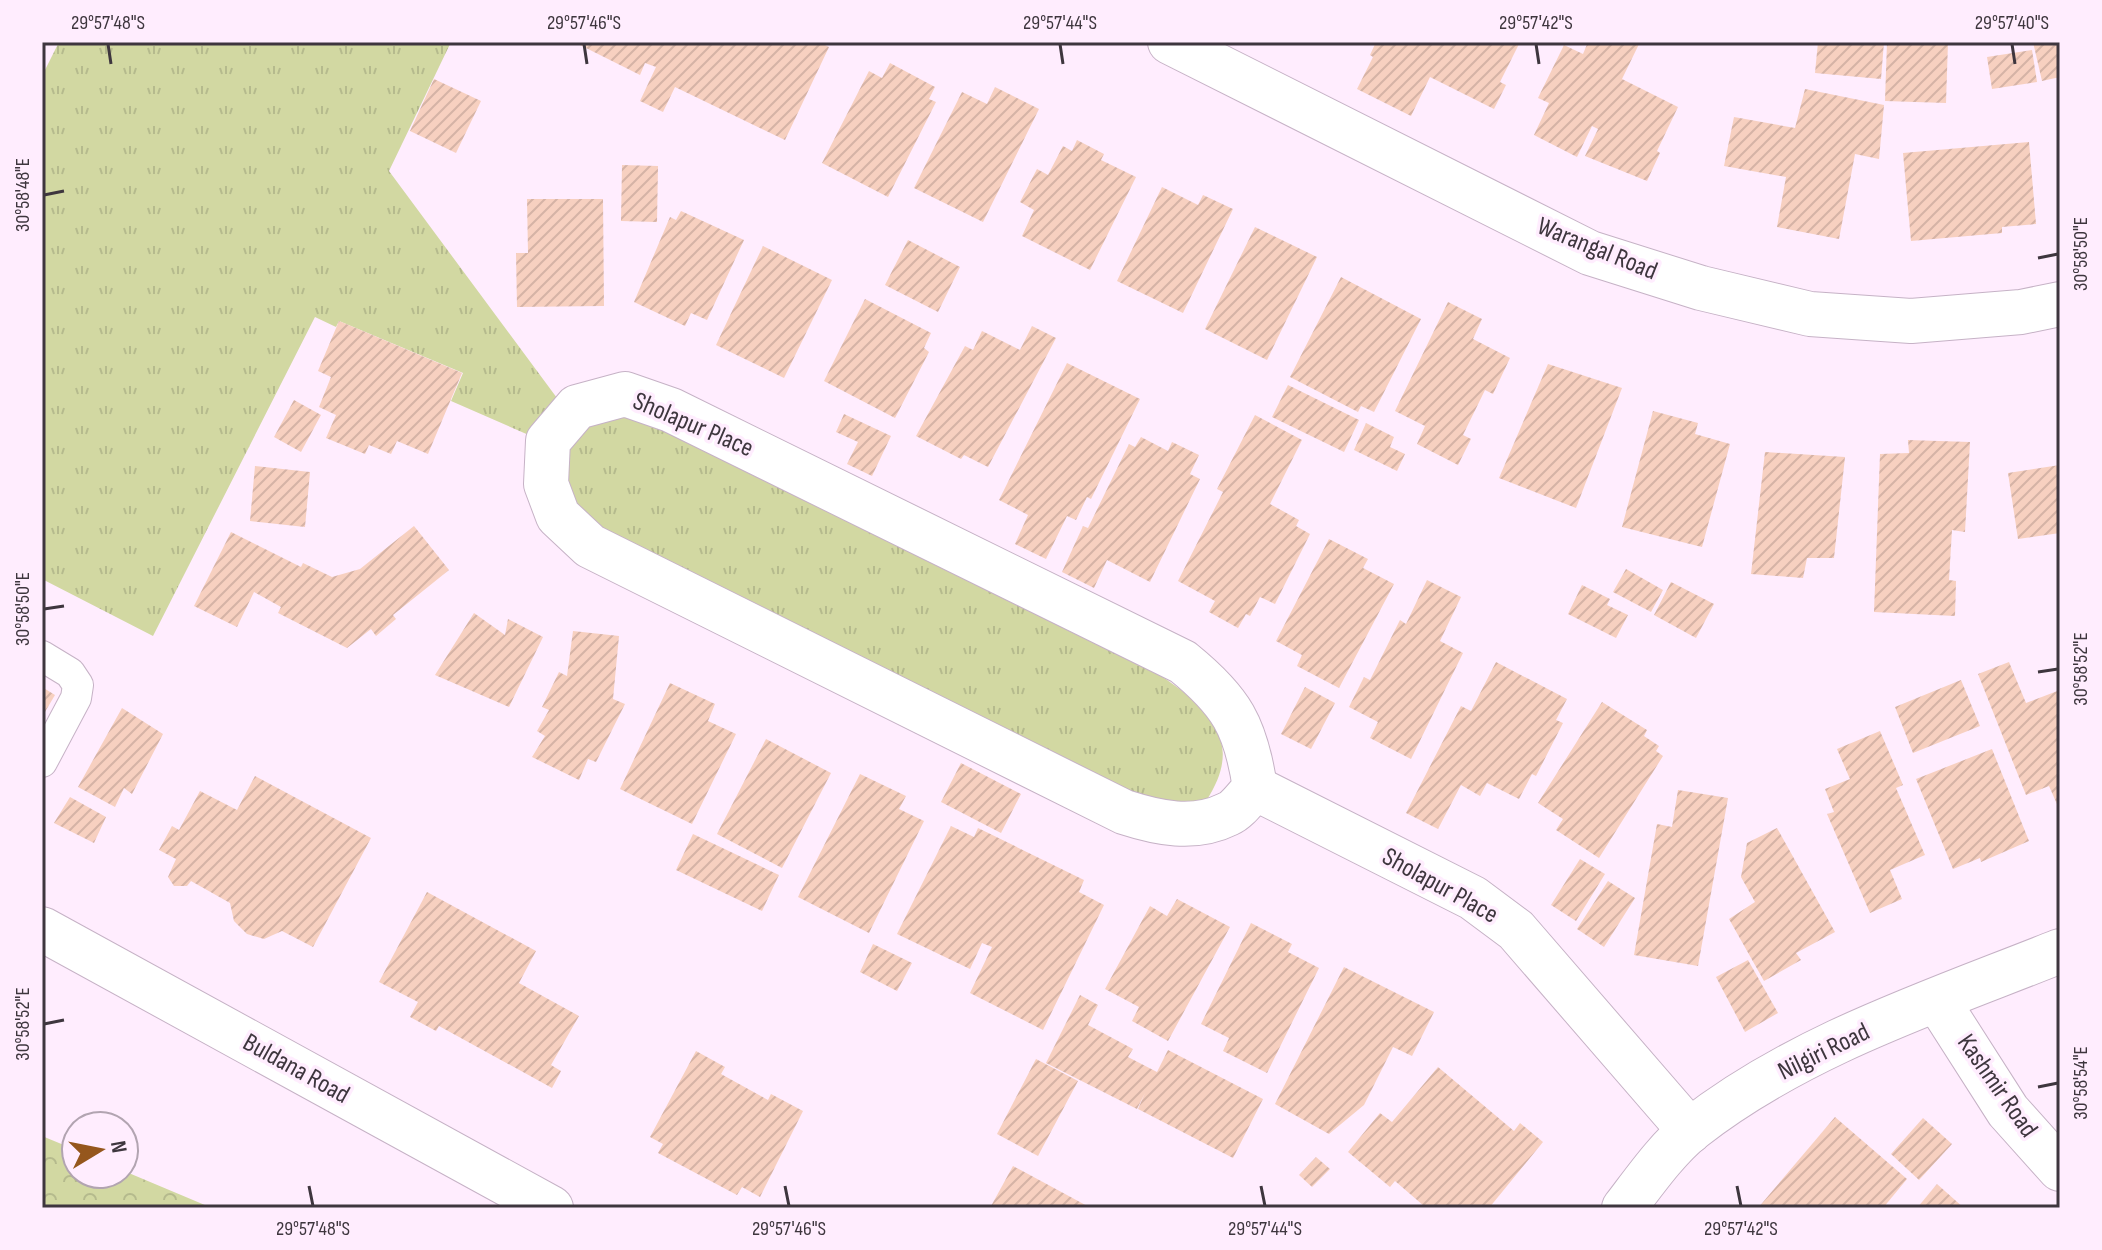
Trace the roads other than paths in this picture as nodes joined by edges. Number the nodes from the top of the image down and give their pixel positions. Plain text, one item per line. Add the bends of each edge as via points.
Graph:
1 (1170, 42) edge
2 (2060, 304) edge
3 (42, 656) edge
4 (42, 762) edge
5 (1255, 788) junction
6 (42, 929) edge
7 (2060, 951) edge
8 (1937, 1000) junction
9 (1690, 1131) junction
10 (2060, 1169) edge
11 (551, 1208) edge
12 (1624, 1208) edge

1 - 2 street, Warangal Road via 1590,253 1701,288 1810,314 1911,321
3 - 4 lane via 70,673 78,685
5 - 5 street, Sholapur Place via 1241,728 1219,691 1183,662 686,417 625,394 577,407 548,441 546,484 558,516 590,546 1124,812 1156,823 1193,824 1230,814
5 - 9 street, Sholapur Place via 1473,898 1516,930
6 - 11 street, Buldana Road
7 - 8 street, Nilgiri Road
8 - 9 street, Nilgiri Road via 1758,1084
8 - 10 street, Kashmir Road via 2008,1111
9 - 12 street, Nilgiri Road

